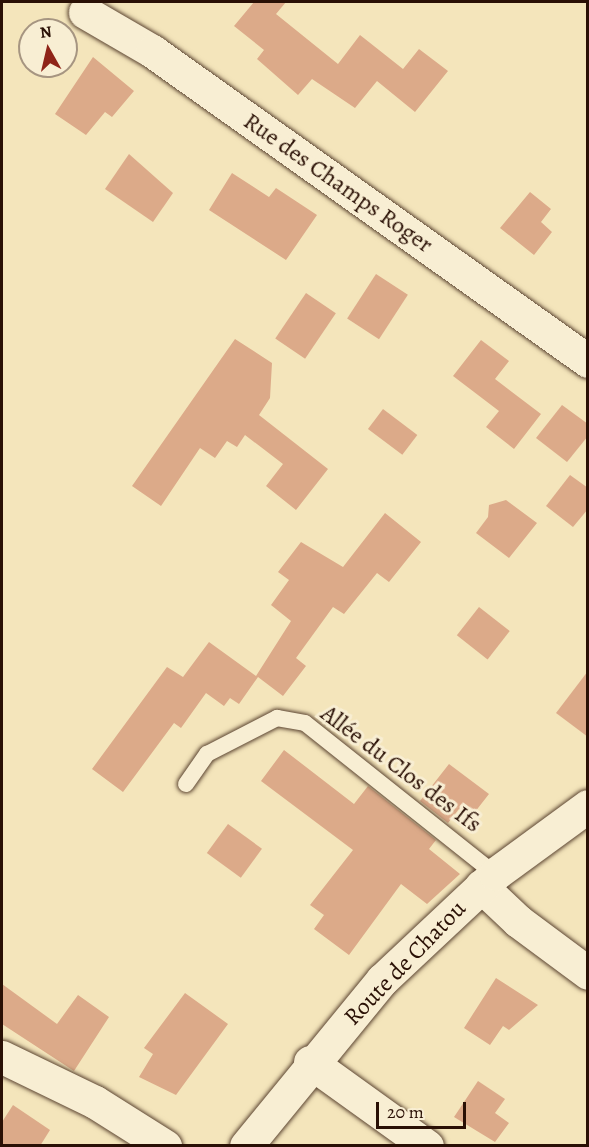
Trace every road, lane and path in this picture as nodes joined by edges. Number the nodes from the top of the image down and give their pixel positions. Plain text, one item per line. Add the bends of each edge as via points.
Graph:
1 (85, 12) dead end
2 (588, 361) edge
3 (186, 784) dead end
4 (588, 806) edge
5 (488, 880) junction
6 (588, 973) edge
7 (2, 1057) edge
8 (310, 1062) junction
9 (165, 1146) edge
10 (246, 1146) edge
11 (427, 1146) edge

1 - 2 street, Rue des Champs Roger via 153,51
3 - 5 lane, Allée du Clos des Ifs via 207,754 277,718 304,723
4 - 5 street, Route de Chatou
5 - 6 street via 518,921
5 - 8 street, Route de Chatou via 382,980
7 - 9 street via 96,1102
8 - 10 street, Route de Chatou
8 - 11 street

